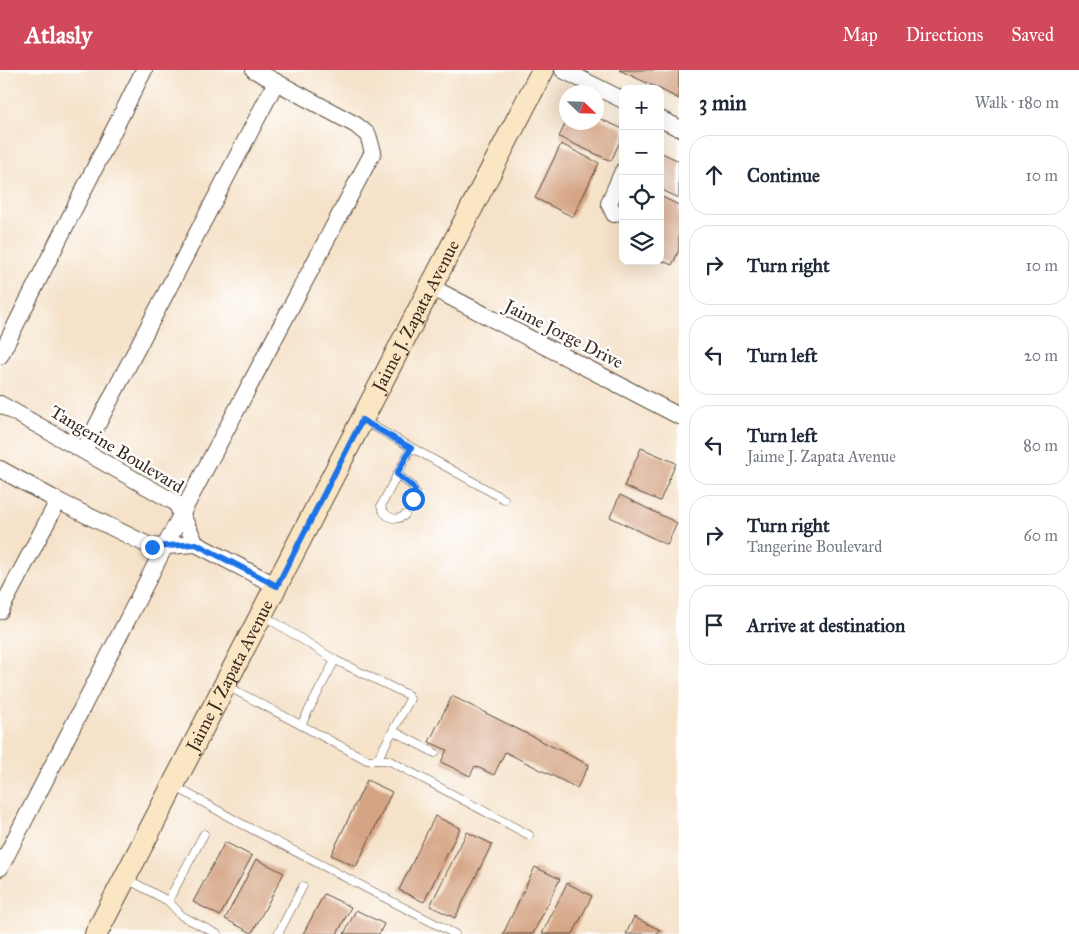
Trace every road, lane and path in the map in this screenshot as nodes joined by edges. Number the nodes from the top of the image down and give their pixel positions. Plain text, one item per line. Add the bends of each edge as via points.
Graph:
1 (144, 70) edge
2 (254, 70) edge
3 (543, 70) edge
4 (563, 70) edge
5 (276, 82) junction
6 (619, 98) edge
7 (664, 121) edge
8 (679, 128) edge
9 (621, 175) edge
10 (614, 214) dead end
11 (431, 288) junction
12 (0, 356) edge
13 (2, 410) edge
14 (679, 416) edge
15 (362, 420) junction
16 (411, 448) junction
17 (84, 450) junction
18 (0, 469) edge
19 (397, 474) junction
20 (413, 499) dead end
21 (504, 499) dead end
22 (58, 501) junction
23 (182, 513) junction
24 (405, 515) dead end
25 (196, 544) junction
26 (164, 547) junction
27 (277, 586) junction
28 (0, 611) edge
29 (262, 614) junction
30 (335, 660) junction
31 (225, 685) junction
32 (301, 725) junction
33 (393, 731) junction
34 (435, 753) dead end
35 (377, 760) junction
36 (173, 785) junction
37 (204, 834) dead end
38 (529, 835) dead end
39 (0, 868) edge
40 (125, 878) junction
41 (303, 886) dead end
42 (168, 900) junction
43 (96, 934) edge
44 (217, 934) edge
45 (278, 934) edge
46 (455, 934) edge

1 - 12 street
2 - 5 street
3 - 11 street, Jaime J. Zapata Avenue
4 - 6 street
5 - 17 street
5 - 23 street via 356,125 368,135 373,152
7 - 8 street
9 - 10 street via 609,203
11 - 14 street, Jaime Jorge Drive
11 - 15 street, Jaime J. Zapata Avenue
13 - 17 street, Tangerine Boulevard
15 - 16 lane
15 - 27 street, Jaime J. Zapata Avenue
16 - 19 lane
16 - 21 lane
17 - 23 street, Tangerine Boulevard via 176,503
18 - 22 street
19 - 20 lane via 415,490
19 - 24 lane via 381,506 388,517 395,519
22 - 26 street via 152,547
22 - 28 street
23 - 25 street, Tangerine Boulevard
23 - 26 street
25 - 26 street
25 - 27 street
26 - 39 street
27 - 29 street, Jaime J. Zapata Avenue
29 - 30 lane
29 - 31 street, Jaime J. Zapata Avenue
30 - 32 lane
30 - 33 lane via 408,695 410,699
31 - 32 lane
31 - 36 street, Jaime J. Zapata Avenue
32 - 35 lane via 367,760
33 - 34 lane
33 - 35 lane
35 - 38 lane via 388,760
36 - 40 street, Jaime J. Zapata Avenue
36 - 46 lane
37 - 42 lane
40 - 42 lane
40 - 43 street, Jaime J. Zapata Avenue
41 - 45 lane
42 - 44 lane via 182,916

